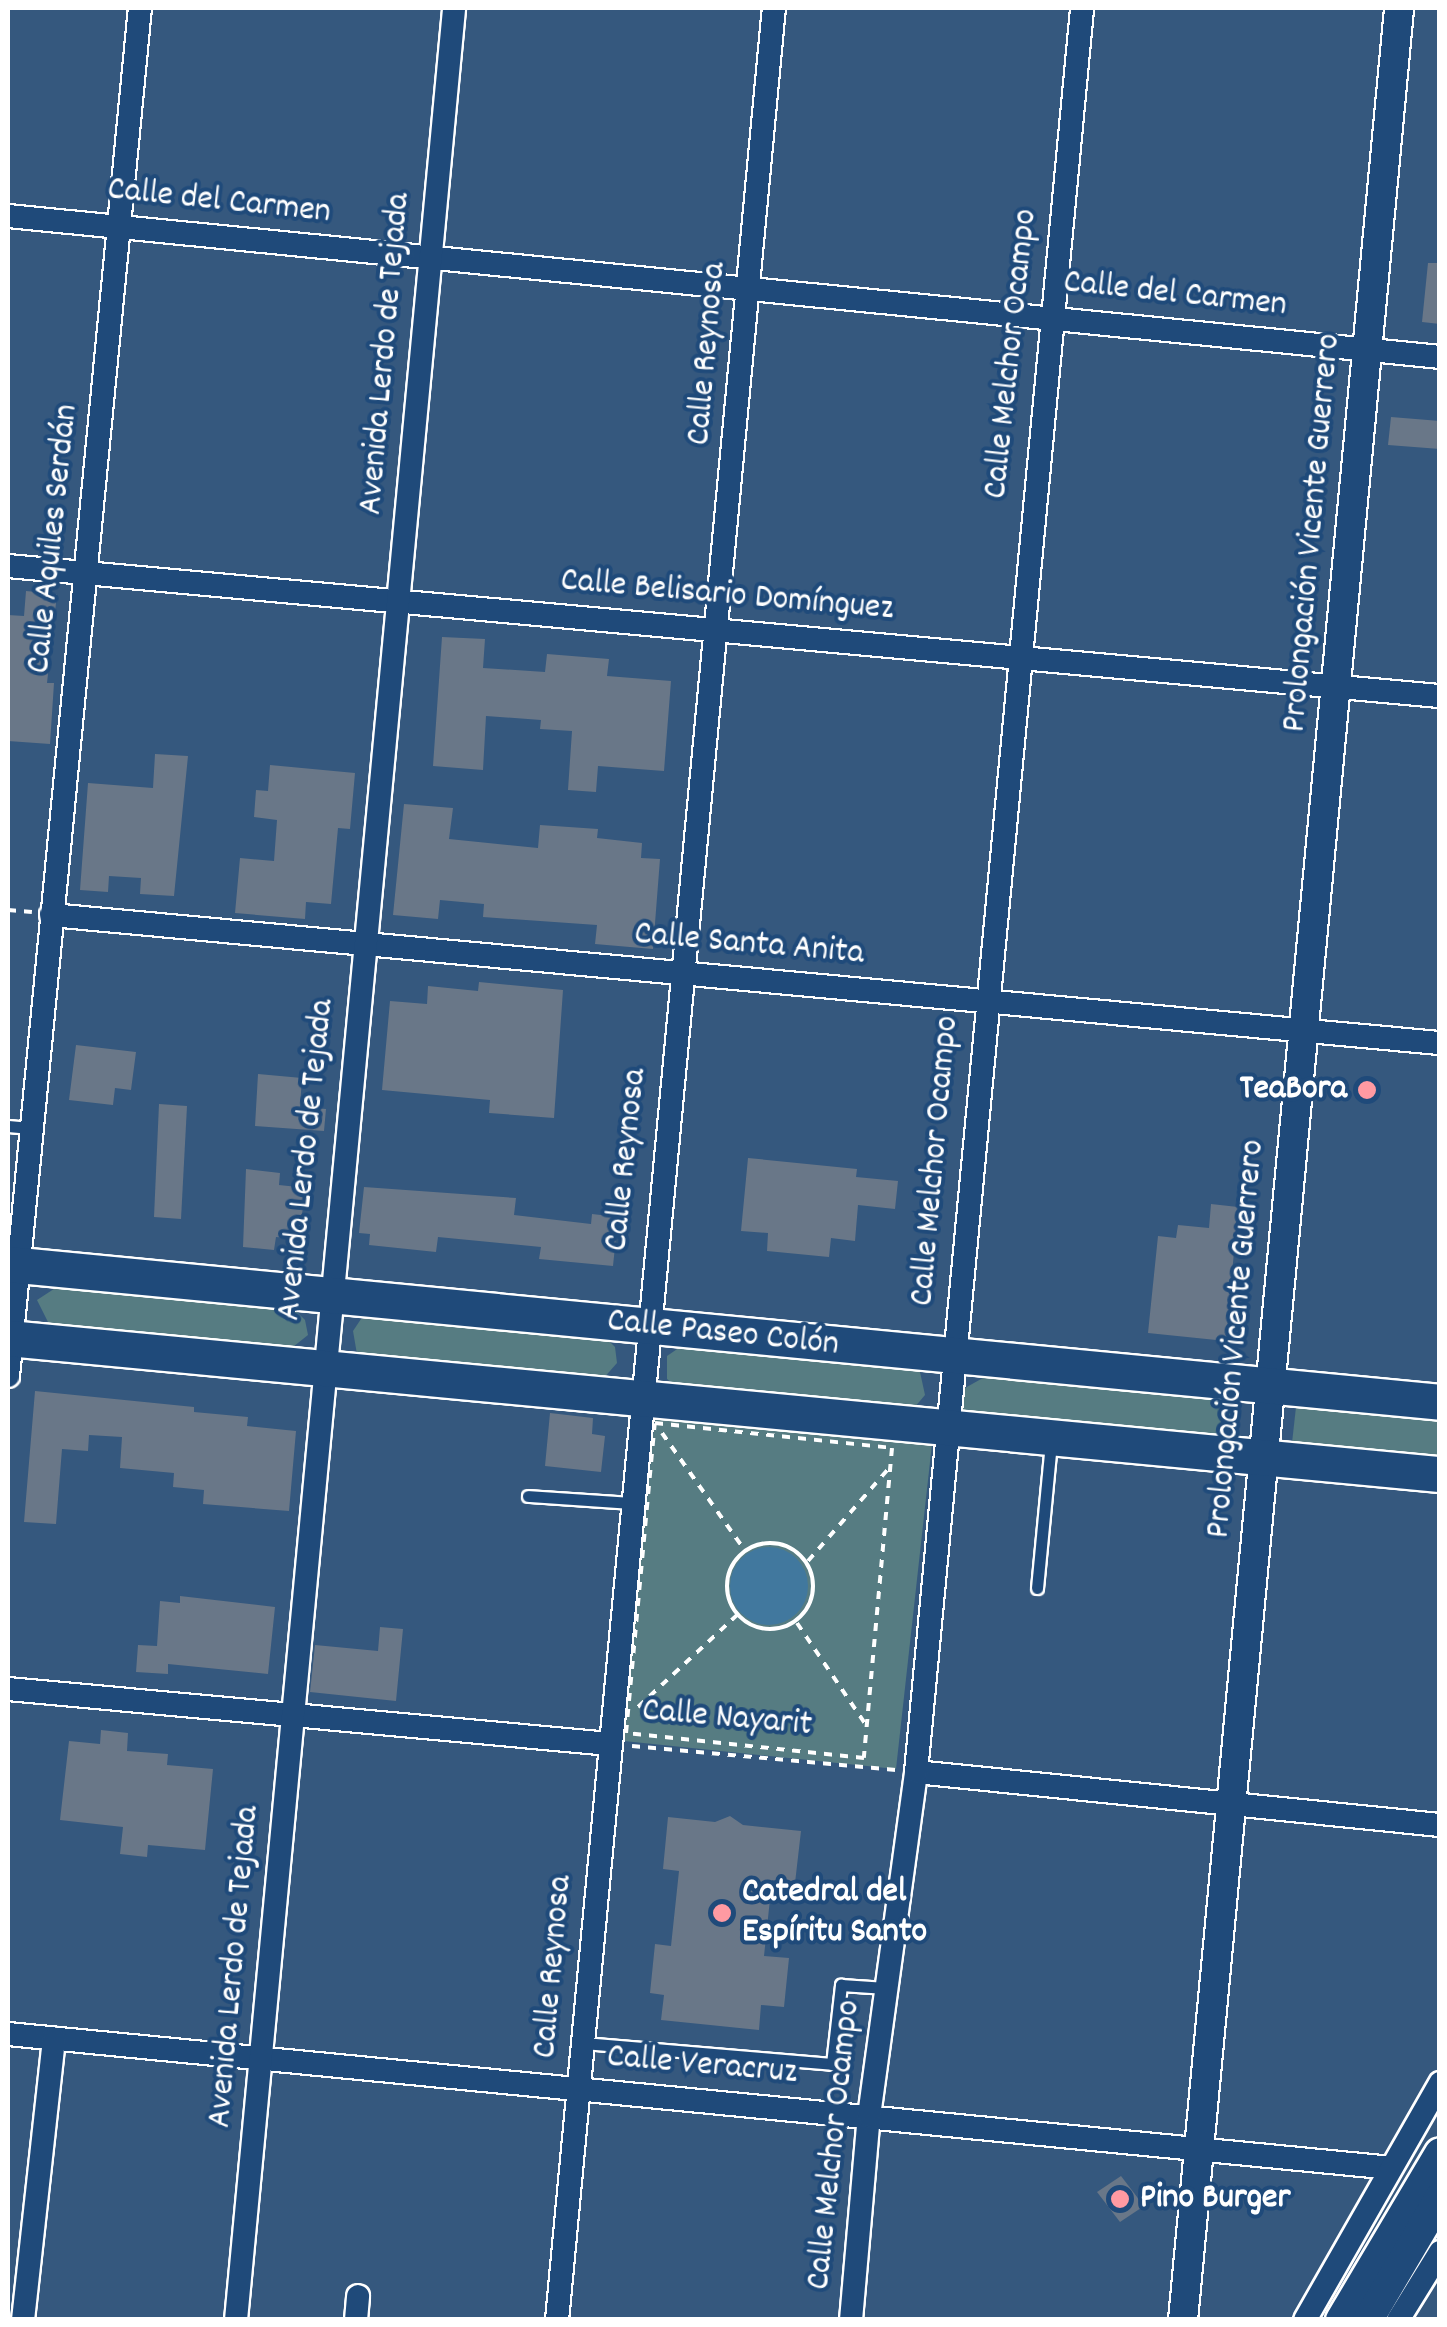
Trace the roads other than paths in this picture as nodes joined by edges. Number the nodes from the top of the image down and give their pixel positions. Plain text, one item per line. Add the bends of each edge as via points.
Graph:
1 (140, 8) edge
2 (454, 8) edge
3 (774, 8) edge
4 (1082, 8) edge
5 (1399, 8) edge
6 (8, 216) edge
7 (119, 228) junction
8 (430, 258) junction
9 (749, 290) junction
10 (1051, 318) junction
11 (1366, 350) junction
12 (1440, 357) edge
13 (8, 566) edge
14 (86, 573) junction
15 (397, 603) junction
16 (716, 630) junction
17 (1016, 657) junction
18 (1338, 685) junction
19 (1440, 696) edge
20 (52, 915) junction
21 (365, 943) junction
22 (680, 974) junction
23 (984, 1002) junction
24 (1304, 1028) junction
25 (1440, 1043) edge
26 (19, 1127) edge
27 (13, 1264) edge
28 (328, 1295) junction
29 (645, 1326) junction
30 (9, 1338) edge
31 (956, 1356) junction
32 (322, 1369) junction
33 (8, 1376) edge
34 (1270, 1384) junction
35 (1440, 1402) edge
36 (647, 1411) junction
37 (947, 1428) junction
38 (1051, 1439) junction
39 (1264, 1458) junction
40 (1440, 1474) edge
41 (528, 1496) dead end
42 (630, 1504) junction
43 (1037, 1588) dead end
44 (8, 1689) edge
45 (292, 1714) junction
46 (610, 1744) junction
47 (916, 1772) junction
48 (1230, 1805) junction
49 (1440, 1825) edge
50 (886, 1988) junction
51 (8, 2034) edge
52 (54, 2039) junction
53 (582, 2043) junction
54 (263, 2058) junction
55 (1440, 2083) edge
56 (578, 2090) junction
57 (869, 2116) junction
58 (1198, 2148) junction
59 (1440, 2153) edge
60 (1390, 2168) junction
61 (1440, 2198) edge
62 (1440, 2252) edge
63 (358, 2296) dead end
64 (23, 2320) edge
65 (236, 2320) edge
66 (356, 2320) edge
67 (557, 2320) edge
68 (851, 2320) edge
69 (1183, 2320) edge
70 (1305, 2320) edge
71 (1341, 2320) edge
72 (1368, 2320) edge
73 (1398, 2320) edge

1 - 7 street, Calle Aquiles Serdán
2 - 8 street, Avenida Lerdo de Tejada
3 - 9 street, Calle Reynosa
4 - 10 street, Calle Melchor Ocampo
5 - 11 street, Prolongación Vicente Guerrero
6 - 7 street, Calle del Carmen
7 - 8 street, Calle del Carmen
7 - 14 street, Calle Aquiles Serdán
8 - 9 street, Calle del Carmen
8 - 15 street, Avenida Lerdo de Tejada
9 - 10 street, Calle del Carmen
9 - 16 street, Calle Reynosa
10 - 11 street, Calle del Carmen
10 - 17 street, Calle Melchor Ocampo
11 - 12 street, Calle del Carmen
11 - 18 street, Prolongación Vicente Guerrero
13 - 14 street, Calle Belisario Domínguez
14 - 15 street, Calle Belisario Domínguez
14 - 20 street, Calle Aquiles Serdán
15 - 16 street, Calle Belisario Domínguez
15 - 21 street, Avenida Lerdo de Tejada
16 - 17 street, Calle Belisario Domínguez
16 - 22 street, Calle Reynosa
17 - 18 street, Calle Belisario Domínguez
17 - 23 street, Calle Melchor Ocampo
18 - 19 street, Calle Belisario Domínguez
18 - 24 street, Prolongación Vicente Guerrero
20 - 21 street, Calle Santa Anita
20 - 26 street, Calle Aquiles Serdán
21 - 22 street, Calle Santa Anita
21 - 28 street, Avenida Lerdo de Tejada
22 - 23 street, Calle Santa Anita
22 - 29 street, Calle Reynosa
23 - 24 street, Calle Santa Anita
23 - 31 street, Calle Melchor Ocampo
24 - 25 street, Calle Santa Anita
24 - 34 street, Prolongación Vicente Guerrero
26 - 27 street, Calle Aquiles Serdán
27 - 28 main road, Calle Paseo Colón
27 - 30 street, Calle Aquiles Serdán
28 - 29 main road, Calle Paseo Colón
28 - 32 street, Avenida Lerdo de Tejada
29 - 31 main road, Calle Paseo Colón
29 - 36 street, Calle Reynosa
30 - 32 main road, Calle Paseo Colón
30 - 33 street, Calle Aquiles Serdán
31 - 34 main road, Calle Paseo Colón
31 - 37 street, Calle Melchor Ocampo
32 - 36 main road, Calle Paseo Colón
32 - 45 street, Avenida Lerdo de Tejada
34 - 35 main road, Calle Paseo Colón
34 - 39 street, Prolongación Vicente Guerrero
36 - 37 main road, Calle Paseo Colón
36 - 42 street, Calle Reynosa
37 - 38 main road, Calle Paseo Colón
37 - 47 street, Calle Melchor Ocampo
38 - 39 main road, Calle Paseo Colón
38 - 43 lane
39 - 40 main road, Calle Paseo Colón
39 - 48 street, Prolongación Vicente Guerrero
41 - 42 lane
42 - 46 street, Calle Reynosa
44 - 45 street, Calle Nayarit
45 - 46 street, Calle Nayarit
45 - 54 street, Avenida Lerdo de Tejada
46 - 53 street, Calle Reynosa
47 - 48 street
47 - 50 street, Calle Melchor Ocampo
48 - 49 street
48 - 58 street, Prolongación Vicente Guerrero
50 - 53 lane via 841,1985 832,2064
50 - 57 street, Calle Melchor Ocampo
51 - 52 street, Calle Veracruz
52 - 54 street, Calle Veracruz
52 - 64 street
53 - 56 street, Calle Reynosa
54 - 56 street, Calle Veracruz
54 - 65 street, Avenida Lerdo de Tejada
55 - 60 street
56 - 57 street, Calle Veracruz
56 - 67 street, Calle Reynosa
57 - 58 street, Calle Veracruz
57 - 68 street, Calle Melchor Ocampo
58 - 60 street, Calle Veracruz
58 - 69 street, Prolongación Vicente Guerrero
59 - 71 main road
60 - 70 street
61 - 72 main road
62 - 73 street
63 - 66 street

